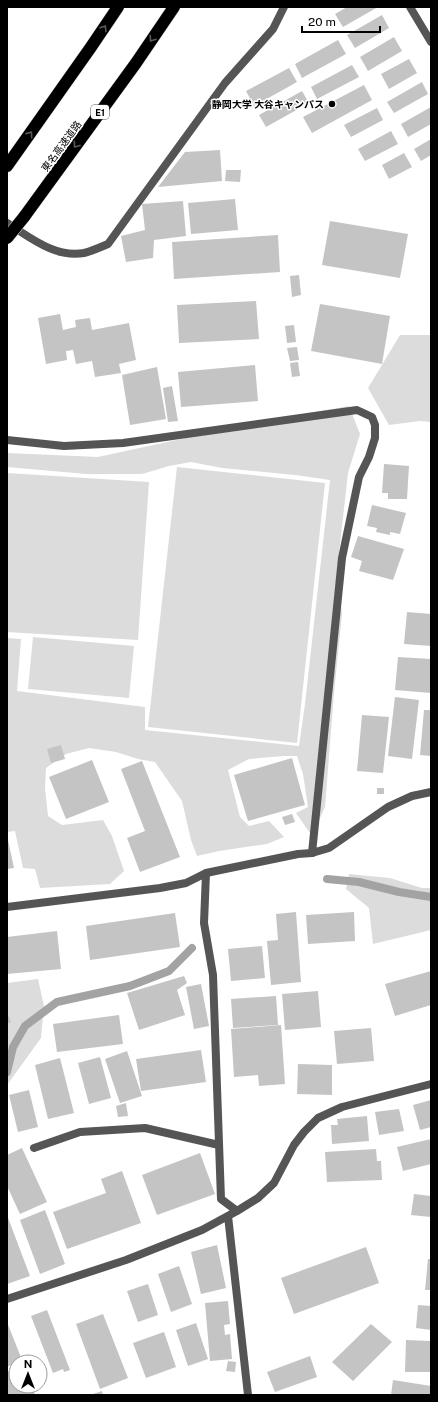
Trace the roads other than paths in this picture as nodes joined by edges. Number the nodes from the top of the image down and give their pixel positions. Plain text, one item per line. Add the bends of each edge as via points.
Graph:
1 (118, 7) edge
2 (174, 7) edge
3 (284, 7) edge
4 (410, 7) edge
5 (431, 42) edge
6 (7, 166) edge
7 (7, 223) edge
8 (7, 238) edge
9 (7, 440) edge
10 (431, 792) edge
11 (312, 853) junction
12 (206, 873) junction
13 (7, 908) edge
14 (431, 1084) edge
15 (219, 1145) junction
16 (34, 1148) dead end
17 (238, 1211) junction
18 (228, 1216) junction
19 (7, 1299) edge
20 (248, 1395) edge

6 -> 1 highway
2 -> 8 highway, 東名高速道路 / E1, bridge via 136,63
3 - 7 street via 273,29 225,83 108,244 84,252 63,253 44,246
4 - 5 street
9 - 11 street via 64,446 123,443 357,410 372,417 375,438 360,477 342,558
10 - 11 street via 412,796 388,807 329,848
11 - 12 street
12 - 13 street via 186,883 160,888
12 - 15 street via 204,923 213,975
14 - 17 street via 342,1107 318,1118 294,1145 274,1183 258,1198
15 - 16 street via 146,1128 80,1132
15 - 17 street via 221,1199
17 - 18 street
18 - 19 street via 202,1230 126,1260
18 - 20 street

